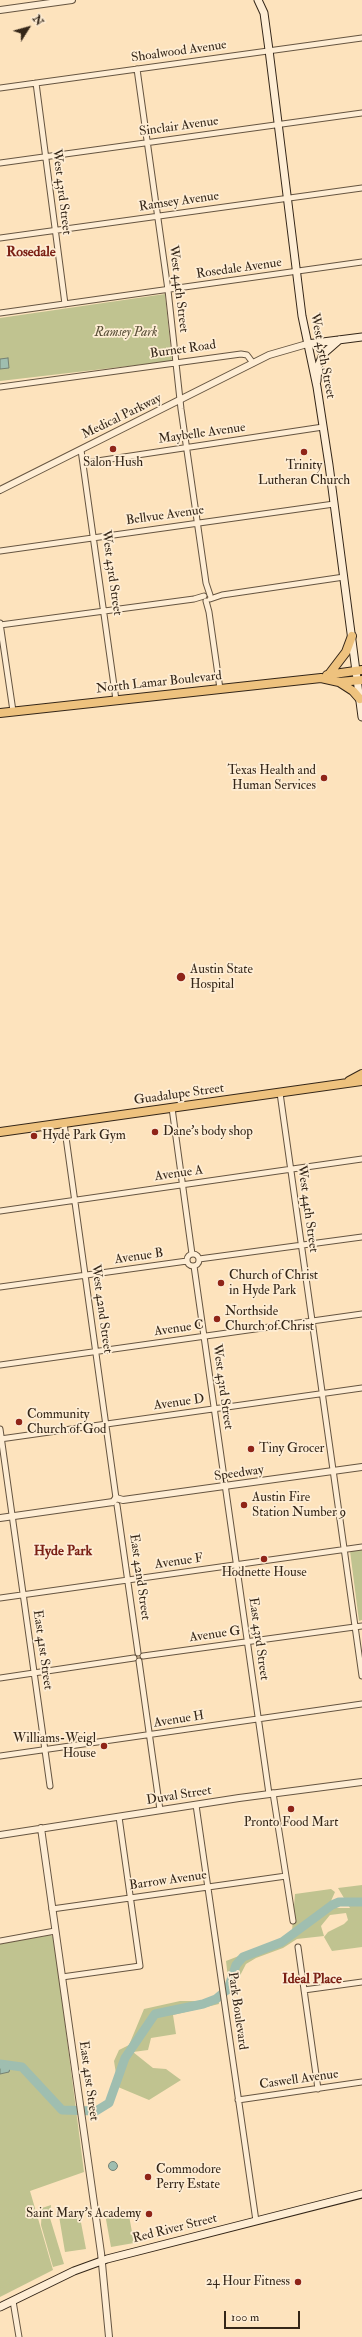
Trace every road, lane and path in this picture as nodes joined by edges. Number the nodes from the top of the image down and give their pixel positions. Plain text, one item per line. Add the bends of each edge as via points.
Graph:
1 (72, 0) edge
2 (258, 0) edge
3 (0, 10) edge
4 (362, 38) edge
5 (269, 50) junction
6 (137, 69) junction
7 (36, 83) junction
8 (0, 88) edge
9 (362, 113) edge
10 (279, 124) junction
11 (148, 143) junction
12 (46, 157) junction
13 (0, 163) edge
14 (362, 188) edge
15 (288, 198) junction
16 (158, 216) junction
17 (55, 231) junction
18 (0, 238) edge
19 (362, 262) edge
20 (297, 272) junction
21 (168, 290) junction
22 (65, 304) junction
23 (0, 313) edge
24 (362, 337) edge
25 (339, 340) junction
26 (307, 344) junction
27 (253, 363) junction
28 (176, 364) junction
29 (0, 387) edge
30 (317, 387) junction
31 (180, 400) junction
32 (323, 427) junction
33 (187, 448) junction
34 (81, 450) junction
35 (84, 463) junction
36 (0, 490) edge
37 (334, 504) junction
38 (197, 523) junction
39 (95, 538) junction
40 (0, 551) edge
41 (344, 577) junction
42 (207, 597) junction
43 (105, 612) junction
44 (0, 622) edge
45 (0, 626) edge
46 (352, 636) junction
47 (359, 670) edge
48 (330, 674) junction
49 (321, 678) junction
50 (360, 680) edge
51 (339, 682) junction
52 (220, 689) junction
53 (360, 699) junction
54 (116, 700) junction
55 (13, 711) junction
56 (0, 713) edge
57 (362, 717) edge
58 (362, 1074) edge
59 (362, 1081) edge
60 (344, 1084) junction
61 (280, 1093) junction
62 (172, 1108) junction
63 (64, 1123) junction
64 (0, 1132) edge
65 (362, 1159) edge
66 (290, 1170) junction
67 (182, 1184) junction
68 (75, 1200) junction
69 (0, 1211) edge
70 (362, 1237) edge
71 (301, 1245) junction
72 (192, 1254) junction
73 (199, 1259) junction
74 (187, 1261) junction
75 (194, 1266) junction
76 (86, 1276) junction
77 (0, 1287) edge
78 (362, 1314) edge
79 (312, 1321) junction
80 (204, 1337) junction
81 (96, 1352) junction
82 (0, 1365) edge
83 (362, 1388) edge
84 (322, 1394) junction
85 (214, 1409) junction
86 (107, 1424) junction
87 (0, 1430) edge
88 (1, 1439) edge
89 (362, 1467) edge
90 (333, 1471) junction
91 (225, 1487) junction
92 (117, 1501) junction
93 (12, 1517) junction
94 (0, 1518) edge
95 (362, 1547) edge
96 (344, 1549) junction
97 (236, 1565) junction
98 (128, 1580) junction
99 (22, 1595) junction
100 (0, 1598) edge
101 (362, 1626) edge
102 (355, 1627) junction
103 (247, 1642) junction
104 (141, 1655) junction
105 (134, 1658) junction
106 (139, 1661) junction
107 (34, 1673) junction
108 (362, 1676) edge
109 (0, 1678) edge
110 (362, 1704) edge
111 (258, 1719) junction
112 (150, 1736) junction
113 (45, 1750) junction
114 (0, 1756) edge
115 (362, 1782) edge
116 (50, 1786) dead end
117 (271, 1794) junction
118 (196, 1805) junction
119 (160, 1810) junction
120 (119, 1817) junction
121 (41, 1828) junction
122 (0, 1835) edge
123 (286, 1876) junction
124 (208, 1887) junction
125 (130, 1898) junction
126 (52, 1909) junction
127 (293, 1921) dead end
128 (55, 1931) junction
129 (0, 1941) edge
130 (298, 1947) dead end
131 (62, 1977) junction
132 (362, 1982) edge
133 (304, 1990) junction
134 (362, 2082) edge
135 (318, 2089) junction
136 (238, 2100) junction
137 (362, 2194) edge
138 (256, 2221) junction
139 (101, 2261) junction
140 (13, 2301) junction
141 (0, 2307) edge
142 (19, 2337) edge
143 (110, 2337) edge

1 - 3 street
2 - 5 main road, West 45th Street via 264,13
4 - 5 street, Shoalwood Avenue
5 - 6 street, Shoalwood Avenue
5 - 10 main road, West 45th Street
6 - 7 street, Shoalwood Avenue
6 - 11 street, West 44th Street
7 - 8 street, Shoalwood Avenue
7 - 12 street, West 43rd Street
9 - 10 street, Sinclair Avenue
10 - 11 street, Sinclair Avenue
10 - 15 main road, West 45th Street
11 - 12 street, Sinclair Avenue
11 - 16 street, West 44th Street
12 - 13 street, Sinclair Avenue
12 - 17 street, West 43rd Street
14 - 15 street, Ramsey Avenue
15 - 16 street, Ramsey Avenue
15 - 20 main road, West 45th Street
16 - 17 street, Ramsey Avenue
16 - 21 street, West 44th Street
17 - 18 street, Ramsey Avenue
17 - 22 street, West 43rd Street
19 - 20 street, Rosedale Avenue
20 - 21 street, Rosedale Avenue
20 - 26 main road, West 45th Street
21 - 22 street, Rosedale Avenue
21 - 28 street, West 44th Street
22 - 23 street, Rosedale Avenue
24 - 25 main road
25 - 26 main road
25 - 30 main road via 320,359
26 - 27 street via 278,351
26 - 30 main road, West 45th Street
27 - 28 street, Burnet Road via 246,355 241,354
27 - 31 street, Medical Parkway
28 - 29 street, Burnet Road
28 - 31 street, West 44th Street
30 - 32 main road, West 45th Street
31 - 33 street, West 44th Street
31 - 34 street, Medical Parkway
32 - 33 street, Maybelle Avenue
32 - 37 main road, West 45th Street
33 - 35 street, Maybelle Avenue
33 - 38 street, West 44th Street
34 - 35 street, West 43rd Street
34 - 36 street, Medical Parkway
35 - 39 street, West 43rd Street
37 - 38 street, Bellvue Avenue
37 - 41 main road, West 45th Street
38 - 39 street, Bellvue Avenue
38 - 42 street, West 44th Street
39 - 40 street, Bellvue Avenue
39 - 43 street, West 43rd Street
41 - 42 street
41 - 46 main road, West 45th Street
42 - 43 street
42 - 52 street, West 44th Street
43 - 45 street
43 - 54 street, West 43rd Street
44 - 45 street
45 - 55 street
46 - 47 main road, West 45th Street
46 - 48 main road via 346,652
47 - 48 main road, North Lamar Boulevard
47 - 50 main road, West 45th Street
48 - 49 main road, North Lamar Boulevard
49 - 51 main road, North Lamar Boulevard
49 - 52 main road, North Lamar Boulevard
50 - 51 main road, North Lamar Boulevard
50 - 53 main road, West 45th Street
51 - 53 main road
52 - 54 main road, North Lamar Boulevard
53 - 57 main road, West 45th Street
54 - 55 main road, North Lamar Boulevard
55 - 56 main road, North Lamar Boulevard
58 - 60 main road
59 - 60 main road, Guadalupe Street
60 - 61 main road, Guadalupe Street
61 - 62 main road, Guadalupe Street
61 - 66 street, West 44th Street
62 - 63 main road, Guadalupe Street
62 - 67 street
63 - 64 main road, Guadalupe Street
63 - 68 street, West 42nd Street
65 - 66 street, Avenue A
66 - 67 street, Avenue A
66 - 71 street, West 44th Street
67 - 68 street, Avenue A
67 - 72 street
68 - 69 street, Avenue A
68 - 76 street, West 42nd Street
70 - 71 street
71 - 73 street
71 - 79 street, West 44th Street
72 - 73 street
72 - 74 street
73 - 75 street
74 - 75 street
74 - 76 street, Avenue B
75 - 80 street, West 43rd Street
76 - 77 street, Avenue B
76 - 81 street, West 42nd Street
78 - 79 street, Avenue C
79 - 80 street, Avenue C
79 - 84 street, West 44th Street
80 - 81 street, Avenue C
80 - 85 street, West 43rd Street
81 - 82 street, Avenue C
81 - 86 street, West 42nd Street
83 - 84 street, Avenue D
84 - 85 street, Avenue D
84 - 90 street, West 44th Street
85 - 86 street, Avenue D
85 - 91 street, West 43rd Street
86 - 88 street, Avenue D
86 - 92 street, West 42nd Street
87 - 88 street, East 41st Street
88 - 93 street, East 41st Street
89 - 90 street, Speedway
90 - 91 street, Speedway
90 - 96 street, West 44th Street
91 - 92 street, Speedway
91 - 97 street, East 43rd Street
92 - 93 street, Speedway
92 - 98 street, East 42nd Street
93 - 94 street, Speedway
93 - 99 street, East 41st Street
95 - 96 street, Avenue F
96 - 97 street, Avenue F
96 - 102 street, West 44th Street
97 - 98 street, Avenue F
97 - 103 street, East 43rd Street
98 - 99 street, Avenue F
98 - 104 street, East 42nd Street
99 - 100 street, Avenue F
99 - 107 street, East 41st Street
101 - 102 street, Avenue G
102 - 103 street, Avenue G
102 - 108 street, West 44th Street
103 - 104 street, Avenue G
103 - 111 street, East 43rd Street
104 - 105 street
104 - 106 street
105 - 106 street
105 - 107 street
106 - 112 street
107 - 109 street
107 - 113 street, East 41st Street
110 - 111 street, Avenue H
111 - 112 street, Avenue H
111 - 117 street, East 43rd Street
112 - 113 street, Avenue H
112 - 119 street
113 - 114 street, Avenue H
113 - 116 street, East 41st Street
115 - 117 street, Duval Street
117 - 118 street, Duval Street
117 - 123 street, East 43rd Street
118 - 119 street, Duval Street
118 - 124 street, Park Boulevard
119 - 120 street, Duval Street
120 - 121 street, Duval Street
120 - 125 street
121 - 122 street, Duval Street
121 - 126 street, East 41st Street
123 - 124 street, Barrow Avenue
123 - 127 street, East 43rd Street
124 - 125 street, Barrow Avenue
124 - 136 street, Park Boulevard
125 - 126 street, Barrow Avenue
125 - 131 street via 140,1966
126 - 128 street, East 41st Street
128 - 129 street
128 - 131 street, East 41st Street
130 - 133 street
131 - 139 street, East 41st Street
132 - 133 street
133 - 135 street
134 - 135 street, Caswell Avenue
135 - 136 street, Caswell Avenue
136 - 138 street, Park Boulevard
137 - 138 main road, Red River Street
138 - 139 main road, Red River Street
139 - 140 main road, Red River Street via 74,2271
139 - 143 street, East 41st Street
140 - 141 main road, Red River Street
140 - 142 street

